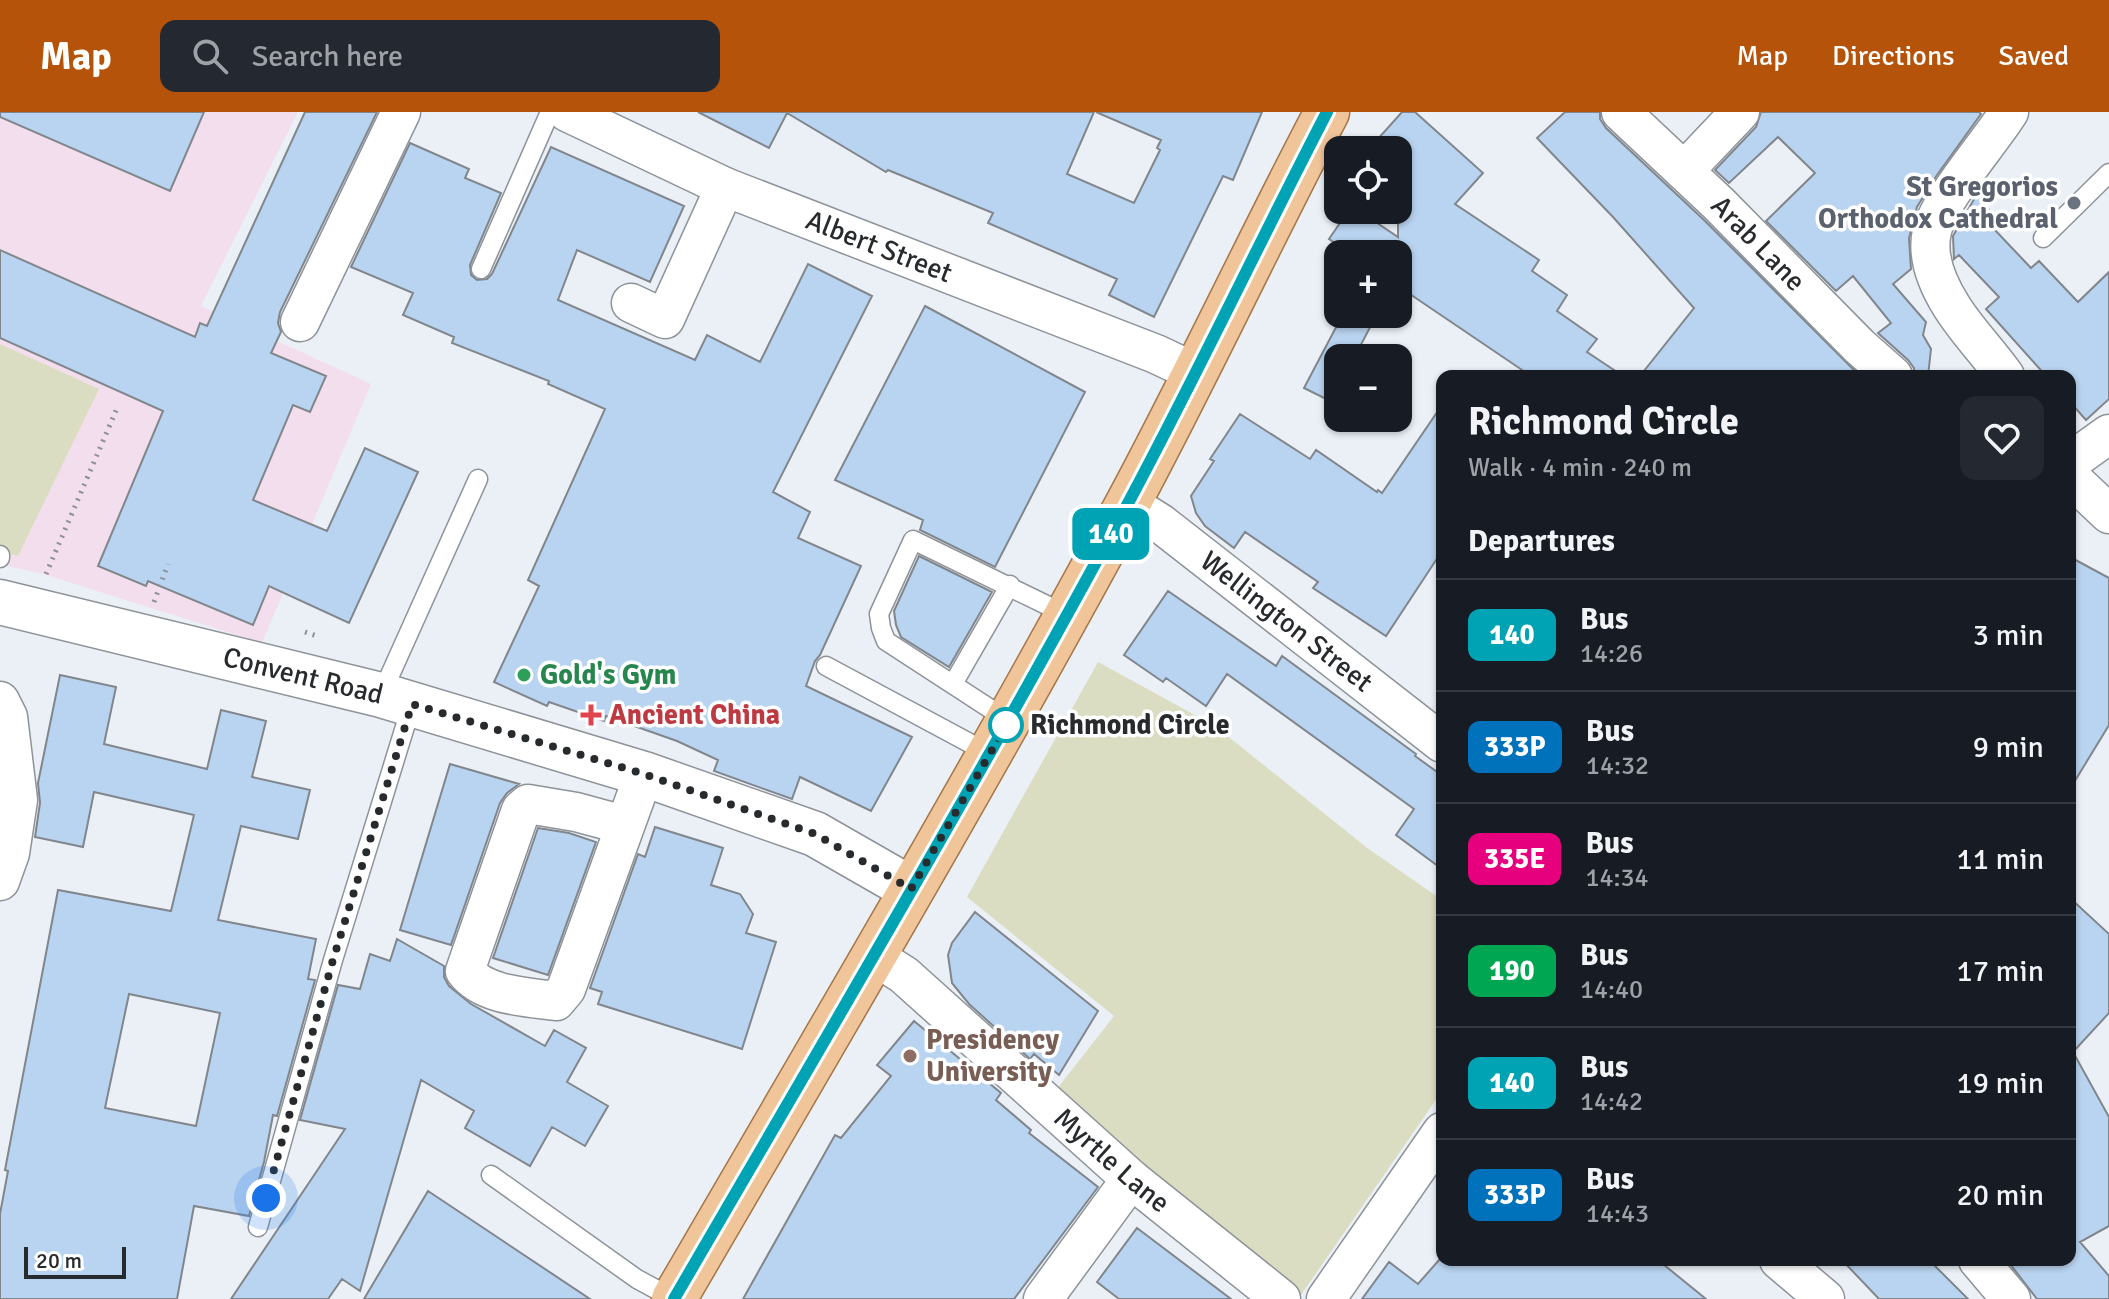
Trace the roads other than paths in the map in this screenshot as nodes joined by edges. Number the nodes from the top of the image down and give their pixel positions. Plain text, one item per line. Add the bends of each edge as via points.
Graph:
1 (401, 112) edge
2 (550, 112) edge
3 (567, 112) edge
4 (1327, 112) edge
5 (1621, 112) edge
6 (1740, 112) edge
7 (2009, 112) edge
8 (1684, 171) junction
9 (2109, 173) edge
10 (725, 187) junction
11 (2043, 238) dead end
12 (481, 269) dead end
13 (631, 303) dead end
14 (300, 322) dead end
15 (1886, 370) edge
16 (2000, 370) edge
17 (1194, 372) junction
18 (2109, 434) edge
19 (2076, 458) edge
20 (478, 479) dead end
21 (2076, 483) edge
22 (1128, 503) junction
23 (2109, 514) edge
24 (1010, 585) junction
25 (16, 605) edge
26 (1067, 615) junction
27 (826, 666) dead end
28 (953, 684) junction
29 (397, 700) junction
30 (0, 701) edge
31 (1000, 737) junction
32 (1436, 738) edge
33 (644, 774) junction
34 (624, 825) junction
35 (0, 881) edge
36 (911, 889) junction
37 (874, 956) junction
38 (1436, 1141) edge
39 (491, 1175) dead end
40 (1131, 1179) junction
41 (258, 1227) dead end
42 (1786, 1266) edge
43 (1983, 1266) edge
44 (674, 1299) edge
45 (1043, 1299) edge
46 (1281, 1299) edge
47 (1326, 1299) edge
48 (1825, 1299) edge
49 (2011, 1299) edge

1 - 14 street
2 - 12 lane
3 - 10 street, Albert Street
4 - 17 main road
5 - 8 street, Arab Lane
6 - 8 street
7 - 16 street via 1940,210 1930,246 1935,275 1952,308
8 - 15 street, Arab Lane
9 - 11 lane
10 - 13 street via 665,319
10 - 17 street, Albert Street
17 - 22 main road
18 - 19 street
20 - 29 lane
21 - 23 street
22 - 26 main road
22 - 32 street, Wellington Street
24 - 26 lane
24 - 28 lane
24 - 28 lane via 913,540 879,614 881,628 886,641
25 - 29 street, Convent Road
26 - 31 main road
27 - 31 lane
28 - 31 lane
29 - 33 street, Convent Road
29 - 41 lane via 333,960
30 - 35 street via 8,717 18,800
31 - 36 main road
33 - 34 street
33 - 36 street, Convent Road via 815,834
34 - 34 street via 566,989 556,1001 511,995 472,980 465,971 521,810 528,804
36 - 37 main road
37 - 40 street, Myrtle Lane via 904,975
37 - 44 main road
38 - 47 street
39 - 44 lane via 637,1279
40 - 45 street
40 - 46 street, Myrtle Lane
42 - 48 street
43 - 49 street

